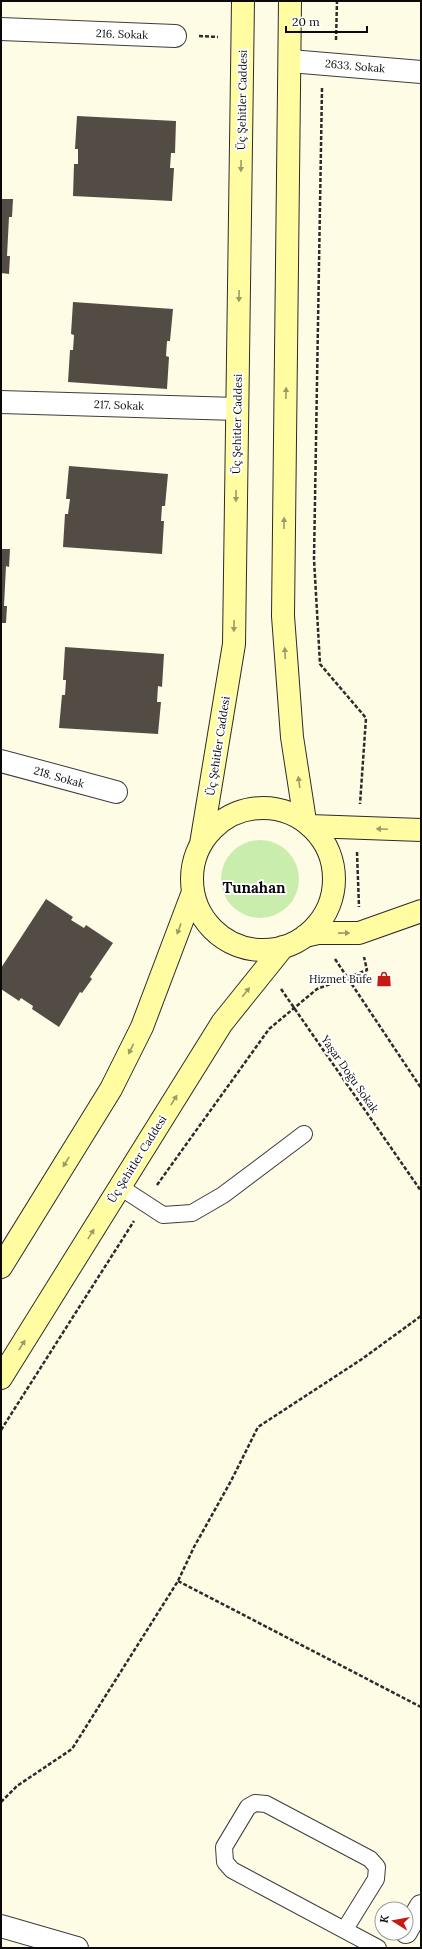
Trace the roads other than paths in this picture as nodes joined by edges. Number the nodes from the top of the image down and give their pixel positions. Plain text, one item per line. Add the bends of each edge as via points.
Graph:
1 (243, 1) edge
2 (290, 1) edge
3 (1, 29) edge
4 (175, 36) road end
5 (290, 61) junction
6 (421, 72) edge
7 (1, 402) edge
8 (237, 409) junction
9 (1, 760) edge
10 (116, 792) dead end
11 (307, 823) junction
12 (421, 830) edge
13 (201, 844) junction
14 (193, 892) junction
15 (421, 911) edge
16 (311, 935) junction
17 (283, 948) junction
18 (304, 1134) dead end
19 (120, 1187) junction
20 (1, 1267) edge
21 (1, 1378) edge
22 (421, 1906) edge
23 (414, 1918) edge
24 (1, 1926) edge
25 (345, 1929) junction
26 (77, 1948) edge
27 (378, 1948) edge

1 -> 8 main road, Üç Şehitler Caddesi
2 - 5 main road
3 - 4 street, 216. Sokak
5 - 6 street, 2633. Sokak
11 -> 5 main road via 292,737 283,616
7 - 8 street, 217. Sokak
8 -> 13 main road, Üç Şehitler Caddesi via 234,644
9 - 10 street, 218. Sokak
12 -> 11 main road
11 - 13 main road via 283,810 260,807 236,813 216,825
11 - 16 main road via 320,836 331,856 334,878 331,900
13 - 14 main road via 192,876
14 - 17 main road via 202,914 216,933 237,945 260,950
14 -> 20 main road via 142,1027 111,1089
16 -> 15 main road via 359,932
16 - 17 main road
19 -> 17 main road, Üç Şehitler Caddesi via 222,1023
18 - 19 lane via 223,1195 192,1213 164,1215
21 -> 19 main road, Üç Şehitler Caddesi
22 - 23 street
24 - 26 street
25 - 25 lane via 232,1870 225,1862 224,1847 248,1807 255,1803 266,1804 370,1859 377,1867 376,1879
25 - 27 lane

